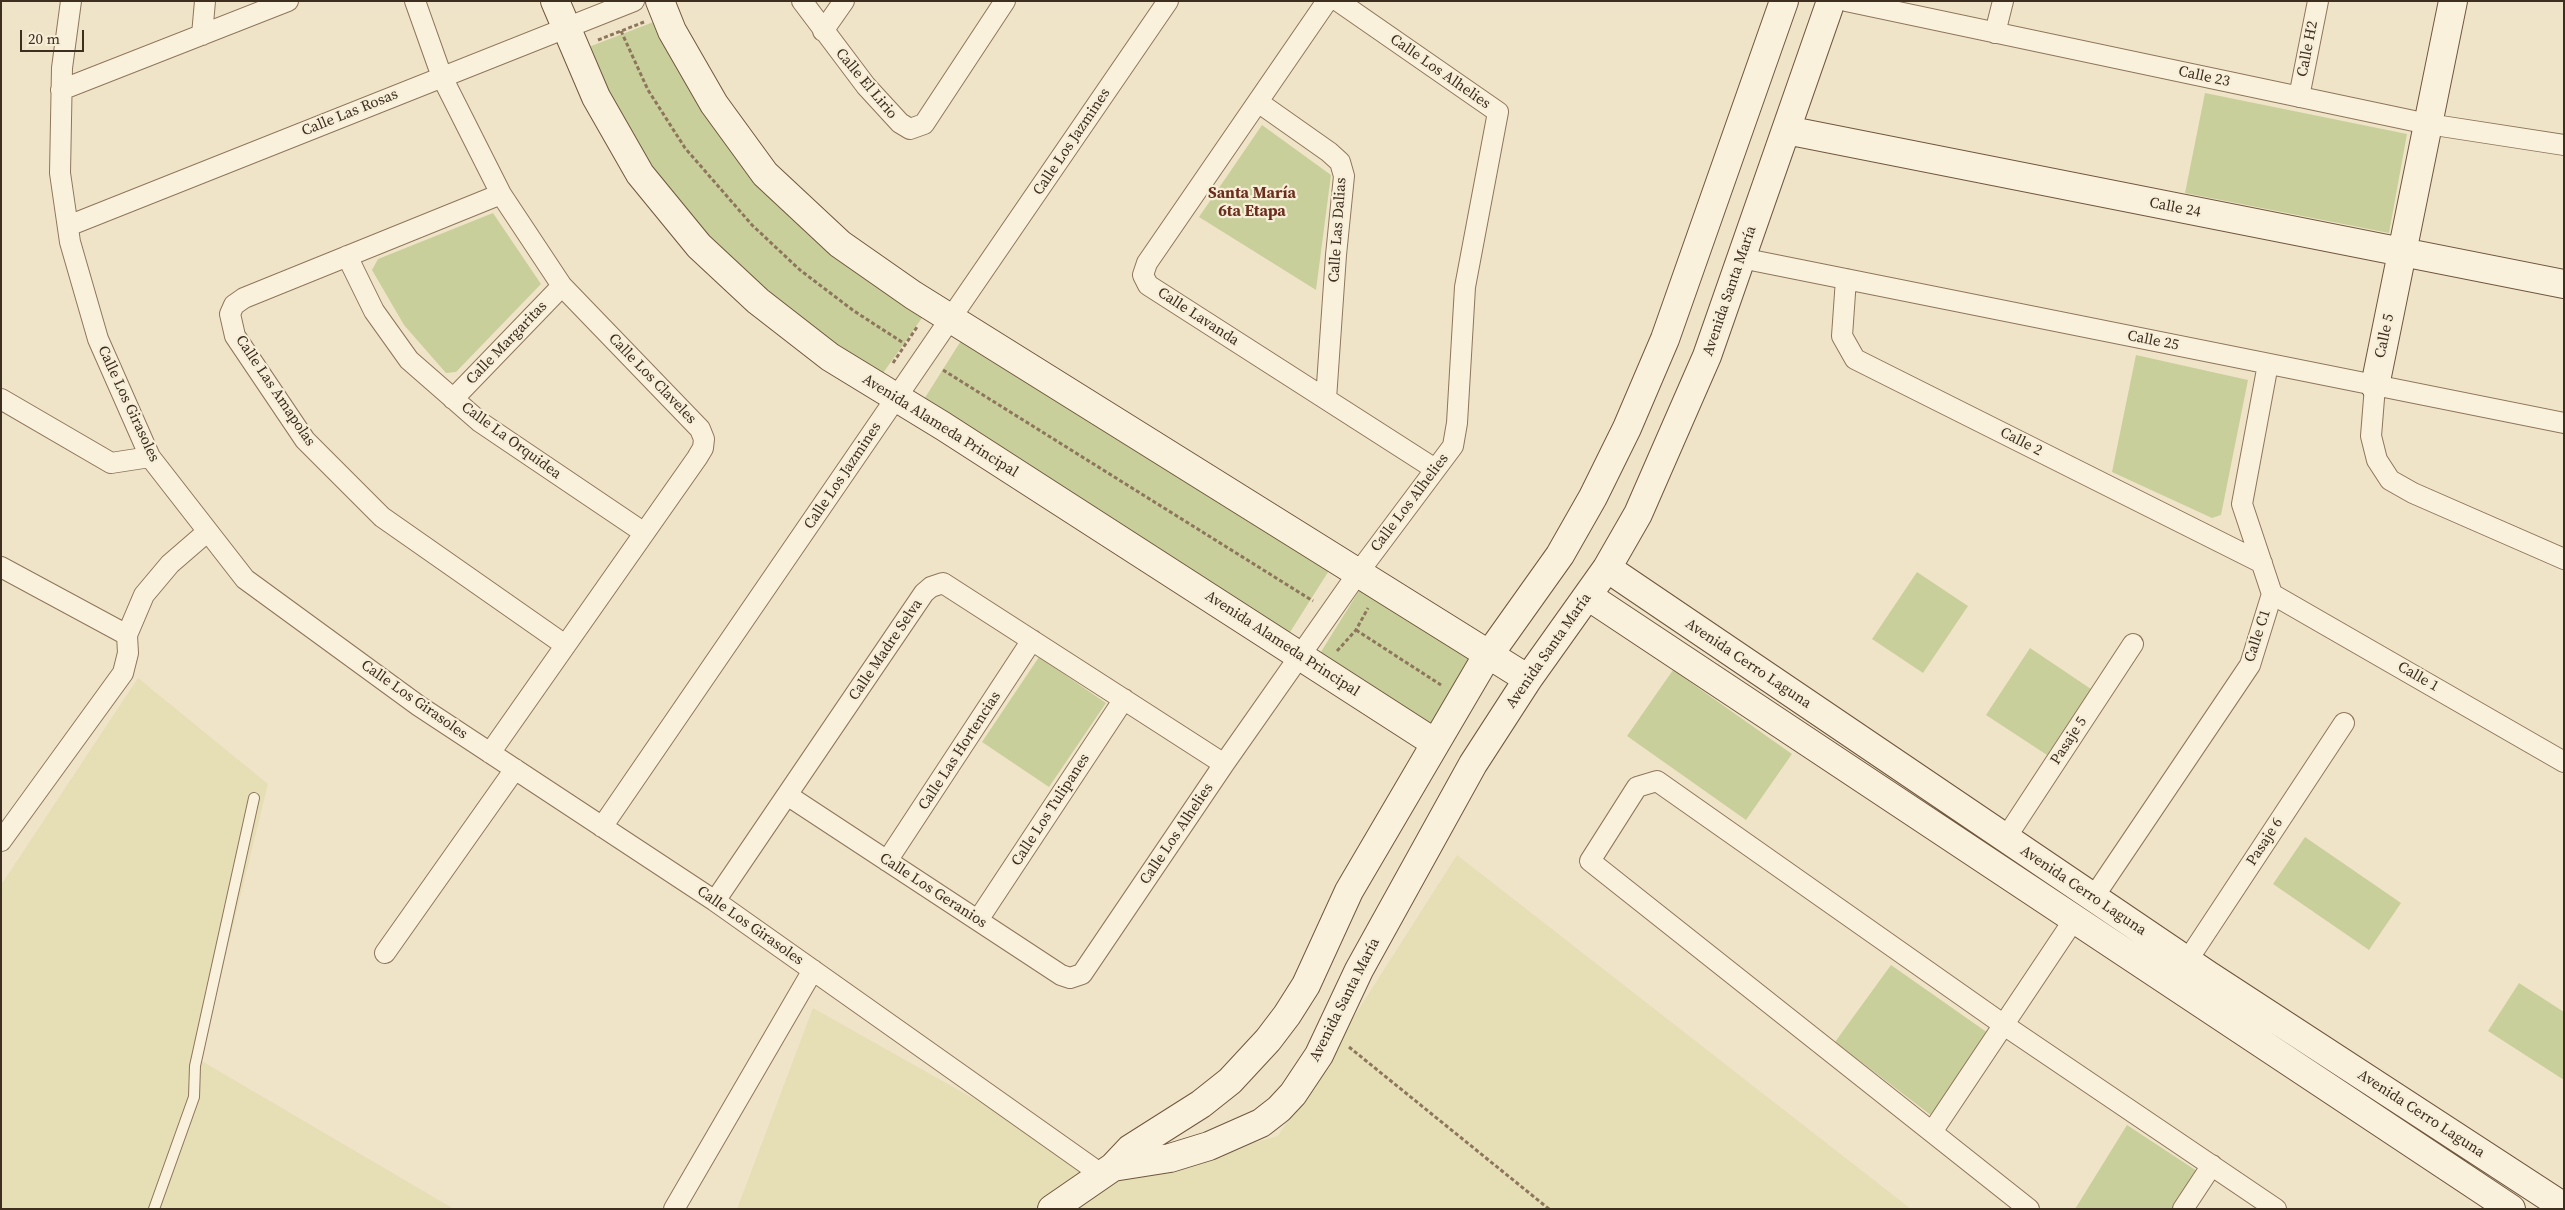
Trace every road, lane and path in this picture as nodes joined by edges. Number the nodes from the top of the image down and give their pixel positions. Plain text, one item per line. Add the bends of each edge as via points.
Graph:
1 (71, 1) edge
2 (205, 1) edge
3 (288, 1) edge
4 (415, 1) edge
5 (556, 1) edge
6 (634, 1) edge
7 (802, 1) edge
8 (844, 1) edge
9 (1005, 1) edge
10 (1168, 1) edge
11 (1327, 1) edge
12 (1338, 1) edge
13 (1784, 1) edge
14 (1831, 1) edge
15 (1846, 1) edge
16 (2003, 1) edge
17 (2318, 1) edge
18 (2453, 1) edge
19 (655, 10) edge
20 (566, 28) junction
21 (621, 31) junction
22 (823, 32) junction
23 (1995, 33) junction
24 (202, 35) junction
25 (593, 43) dead end
26 (442, 77) junction
27 (61, 90) junction
28 (2299, 97) junction
29 (1258, 102) junction
30 (2428, 124) junction
31 (1786, 130) junction
32 (2564, 145) edge
33 (501, 194) junction
34 (68, 226) junction
35 (2402, 253) junction
36 (348, 256) junction
37 (1742, 258) junction
38 (1846, 279) junction
39 (2564, 284) edge
40 (562, 286) junction
41 (950, 319) junction
42 (919, 324) dead end
43 (905, 344) junction
44 (2268, 364) junction
45 (891, 365) dead end
46 (943, 370) dead end
47 (2375, 386) junction
48 (896, 398) junction
49 (1, 399) edge
50 (453, 399) junction
51 (1326, 399) junction
52 (2564, 424) edge
53 (150, 457) junction
54 (1435, 469) junction
55 (207, 532) junction
56 (643, 532) junction
57 (2564, 559) edge
58 (2262, 563) junction
59 (1, 567) edge
60 (1607, 568) junction
61 (1358, 573) junction
62 (2272, 594) junction
63 (1588, 596) junction
64 (1372, 602) dead end
65 (1317, 603) dead end
66 (1356, 630) junction
67 (127, 635) junction
68 (1032, 640) junction
69 (566, 644) junction
70 (2133, 644) dead end
71 (1334, 655) dead end
72 (1489, 655) junction
73 (1300, 656) junction
74 (1528, 680) junction
75 (1442, 686) dead end
76 (1124, 699) junction
77 (2344, 723) dead end
78 (1436, 742) junction
79 (490, 753) junction
80 (2564, 762) edge
81 (1224, 764) junction
82 (515, 769) junction
83 (787, 795) junction
84 (254, 798) dead end
85 (602, 826) junction
86 (2005, 839) junction
87 (1, 842) edge
88 (887, 861) junction
89 (2093, 898) junction
90 (715, 901) junction
91 (2076, 918) junction
92 (978, 920) junction
93 (385, 953) dead end
94 (2187, 961) junction
95 (813, 970) junction
96 (1082, 974) joint
97 (2004, 1025) junction
98 (1331, 1032) junction
99 (1932, 1132) junction
100 (2212, 1166) junction
101 (1107, 1170) junction
102 (2564, 1208) edge
103 (154, 1209) edge
104 (674, 1209) edge
105 (1052, 1209) edge
106 (1549, 1209) edge
107 (2029, 1209) edge
108 (2183, 1209) edge
109 (2276, 1209) edge
110 (2511, 1209) edge

1 - 27 street, Calle Los Girasoles
2 - 24 street
3 - 24 street
4 - 26 street, Calle Los Claveles
5 - 20 street, Avenida Alameda Principal
6 - 20 street, Calle Las Rosas
7 - 22 street, Calle El Lirio
8 - 22 street
9 - 22 street, Calle El Lirio via 924,124 910,129 900,123 866,86
10 - 41 street, Calle Los Jazmines
11 - 29 street, Calle Lavanda
12 - 54 street, Calle Los Alhelies via 1498,112 1465,287 1453,446
13 - 72 street, Avenida Santa María via 1666,339 1627,428 1560,555
14 - 31 street, Avenida Santa María
15 - 23 street, Calle 23
16 - 23 street
17 - 28 street, Calle H2
18 - 30 street, Calle 5
19 - 21 path
19 - 41 street via 672,31 714,104 765,174 840,244
20 - 26 street, Calle Las Rosas
20 - 48 street, Avenida Alameda Principal via 596,97 640,174 699,246 758,301 830,358
21 - 25 path
21 - 43 path via 648,90 686,148 752,225 800,270
23 - 28 street, Calle 23
24 - 27 street
26 - 33 street, Calle Los Claveles
26 - 34 street, Calle Las Rosas
27 - 34 street, Calle Los Girasoles via 60,173
28 - 30 street, Calle 23
29 - 51 street, Calle Las Dalias via 1330,152 1340,162 1344,176
29 - 51 street, Calle Lavanda via 1147,263 1142,275 1148,285
30 - 32 street, Calle 23
30 - 35 street, Calle 5
31 - 35 street, Calle 24
31 - 37 street, Avenida Santa María
33 - 36 street, Calle Las Amapolas
33 - 40 street, Calle Los Claveles
34 - 53 street, Calle Los Girasoles via 98,339
35 - 39 street, Calle 24
35 - 47 street, Calle 5
36 - 50 street, Calle La Orquidea via 374,310 409,360
36 - 69 street, Calle Las Amapolas via 234,304 230,314 235,336 305,440 382,517
37 - 38 street, Calle 25
37 - 60 street, Avenida Santa María via 1707,356 1662,462 1638,514
38 - 44 street, Calle 25
38 - 58 street, Calle 2 via 1842,336 1856,359
40 - 50 street, Calle Margaritas
40 - 56 street, Calle Los Claveles via 700,429 704,439 697,458
41 - 48 street, Calle Los Jazmines
41 - 61 street
42 - 43 path
43 - 45 path
44 - 47 street, Calle 25
44 - 58 street, Calle C1 via 2242,504
46 - 65 path
47 - 52 street, Calle 25
47 - 57 street, Calle 5 via 2371,436 2376,460 2390,480 2412,494
48 - 73 street, Avenida Alameda Principal
48 - 85 street, Calle Los Jazmines
49 - 53 street via 111,463
50 - 56 street, Calle La Orquidea via 480,422
51 - 54 street, Calle Lavanda
53 - 55 street, Calle Los Girasoles
54 - 61 street, Calle Los Alhelies
55 - 67 street via 170,564 144,595
55 - 79 street, Calle Los Girasoles via 244,579 419,706
56 - 69 street, Calle Los Claveles
58 - 62 street, Calle C1
59 - 67 street
60 - 63 street, Avenida Santa María
60 - 86 street, Avenida Cerro Laguna
61 - 72 street
61 - 73 street, Calle Los Alhelies
62 - 80 street, Calle 1
62 - 89 street, Calle C1 via 2250,665
63 - 74 street, Avenida Santa María
63 - 91 street
64 - 66 path
66 - 71 path
66 - 75 path
67 - 87 street via 128,653 123,673
68 - 76 street, Calle Madre Selva
68 - 83 street, Calle Madre Selva via 943,583 931,587
68 - 88 street, Calle Las Hortencias
69 - 79 street, Calle Los Claveles
70 - 86 street, Pasaje 5
72 - 74 street
72 - 78 street, Avenida Santa María
73 - 78 street, Avenida Alameda Principal
73 - 81 street, Calle Los Alhelies
74 - 98 street, Avenida Santa María via 1473,764 1407,880 1359,970
76 - 81 street, Calle Madre Selva
76 - 92 street, Calle Los Tulipanes
77 - 94 street, Pasaje 6
78 - 101 street, Avenida Santa María via 1349,891 1306,985 1278,1028 1230,1081 1130,1150
79 - 82 street, Calle Los Girasoles
81 - 96 street, Calle Los Alhelies
82 - 85 street, Calle Los Girasoles
82 - 93 street
83 - 88 street, Calle Los Geranios
83 - 90 street, Calle Madre Selva
84 - 103 lane via 196,1066 194,1097
85 - 90 street, Calle Los Girasoles
86 - 89 street, Avenida Cerro Laguna
88 - 92 street, Calle Los Geranios
89 - 94 street, Avenida Cerro Laguna
90 - 95 street, Calle Los Girasoles
91 - 97 street
91 - 110 street
92 - 96 street, Calle Los Geranios via 1061,975 1070,978
94 - 102 street, Avenida Cerro Laguna
95 - 101 street, Calle Los Girasoles
95 - 104 street
97 - 99 street
97 - 99 street via 1658,781 1637,787 1590,860
97 - 100 street
98 - 101 street, Avenida Santa María via 1293,1094 1261,1123 1209,1146 1170,1158
98 - 106 path
99 - 107 street
100 - 108 street
100 - 109 street
101 - 105 street, Avenida Santa María

